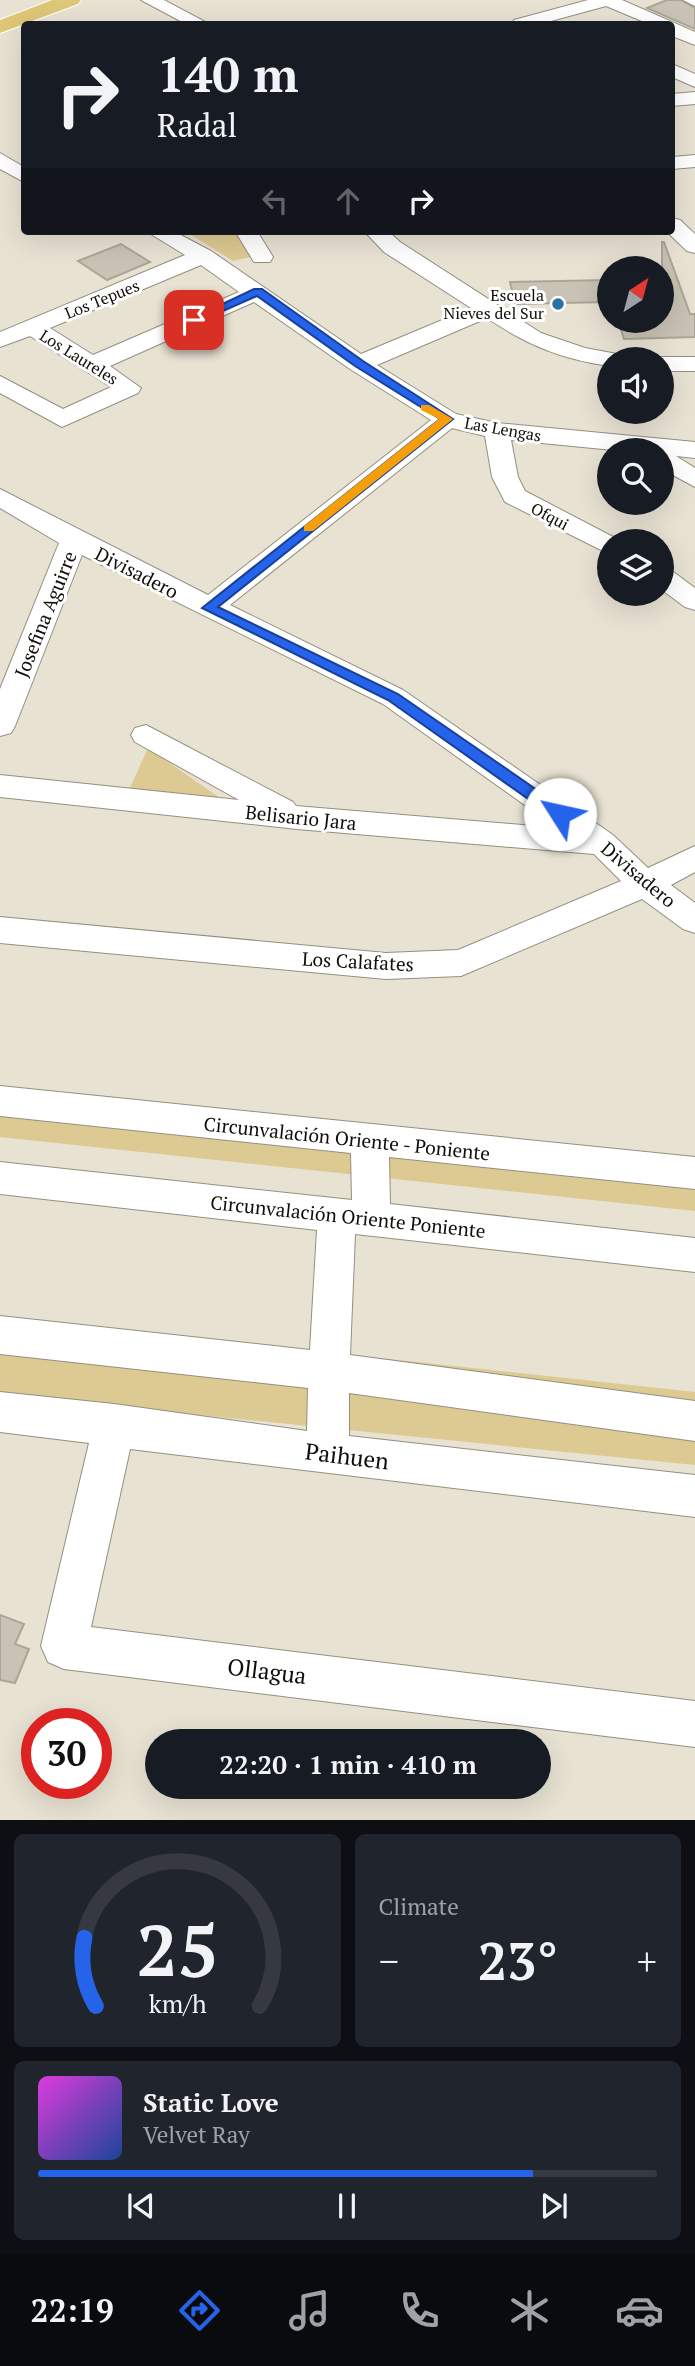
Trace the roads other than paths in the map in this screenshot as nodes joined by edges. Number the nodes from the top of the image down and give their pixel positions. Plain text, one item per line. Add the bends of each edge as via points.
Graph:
1 (46, 0) edge
2 (71, 0) edge
3 (150, 0) edge
4 (608, 0) edge
5 (552, 15) junction
6 (0, 18) edge
7 (194, 21) edge
8 (531, 21) edge
9 (566, 21) edge
10 (656, 21) edge
11 (0, 27) edge
12 (675, 30) edge
13 (695, 39) edge
14 (675, 71) edge
15 (695, 81) edge
16 (695, 98) edge
17 (675, 100) edge
18 (0, 159) edge
19 (695, 161) edge
20 (675, 163) edge
21 (21, 174) edge
22 (164, 235) edge
23 (248, 235) edge
24 (380, 235) edge
25 (203, 256) junction
26 (262, 257) dead end
27 (258, 292) junction
28 (491, 308) junction
29 (32, 327) junction
30 (0, 340) edge
31 (597, 357) edge
32 (98, 362) dead end
33 (359, 364) junction
34 (674, 364) edge
35 (695, 364) edge
36 (0, 383) edge
37 (447, 419) junction
38 (497, 431) junction
39 (597, 444) edge
40 (674, 450) edge
41 (695, 450) edge
42 (674, 465) edge
43 (695, 479) edge
44 (0, 497) edge
45 (74, 540) junction
46 (597, 540) edge
47 (674, 586) edge
48 (695, 601) edge
49 (209, 608) junction
50 (0, 726) edge
51 (146, 735) dead end
52 (0, 786) edge
53 (297, 818) junction
54 (602, 843) junction
55 (695, 858) edge
56 (645, 884) junction
57 (695, 920) edge
58 (0, 930) edge
59 (0, 1101) edge
60 (370, 1141) junction
61 (695, 1173) edge
62 (0, 1178) edge
63 (354, 1216) junction
64 (695, 1255) edge
65 (0, 1335) edge
66 (329, 1371) junction
67 (0, 1412) edge
68 (695, 1421) edge
69 (114, 1424) junction
70 (328, 1454) junction
71 (695, 1496) edge
72 (695, 1724) edge

1 - 6 main road
2 - 11 main road
3 - 7 street
4 - 5 street
4 - 10 street
5 - 8 street
5 - 9 street
12 - 13 street
14 - 15 street
16 - 17 street
18 - 21 street
19 - 20 street
22 - 25 street, Las Lengas
23 - 26 street
24 - 28 street via 435,276
25 - 27 street, Las Lengas
25 - 29 street, Los Tepues
27 - 32 street
27 - 33 street, Las Lengas
28 - 31 street via 533,338
28 - 33 street
29 - 30 street, Los Tepues
29 - 36 street, Los Laureles via 129,388 62,419
33 - 37 street, Las Lengas
34 - 35 street
37 - 38 street, Las Lengas
37 - 49 street
38 - 39 street, Las Lengas
38 - 46 street, Ofqui via 505,477 514,496
40 - 41 street, Las Lengas
42 - 43 street
44 - 45 street, Divisadero
45 - 49 street, Divisadero
45 - 50 street, Josefina Aguirre
47 - 48 street
49 - 54 street, Divisadero via 393,697
51 - 53 street
52 - 53 street, Belisario Jara
53 - 54 street, Belisario Jara
54 - 56 street, Divisadero
55 - 56 street, Los Calafates
56 - 57 street, Divisadero
56 - 58 street, Los Calafates via 461,963 386,966
59 - 60 street, Circunvalación Oriente - Poniente
60 - 61 street, Circunvalación Oriente - Poniente
60 - 63 street
62 - 63 street, Circunvalación Oriente Poniente
63 - 64 street, Circunvalación Oriente Poniente
63 - 66 street
65 - 66 street
66 - 68 street
66 - 70 street
67 - 69 street, Paihuen
69 - 70 street, Paihuen
69 - 72 street, Ollagua via 64,1646
70 - 71 street, Paihuen

